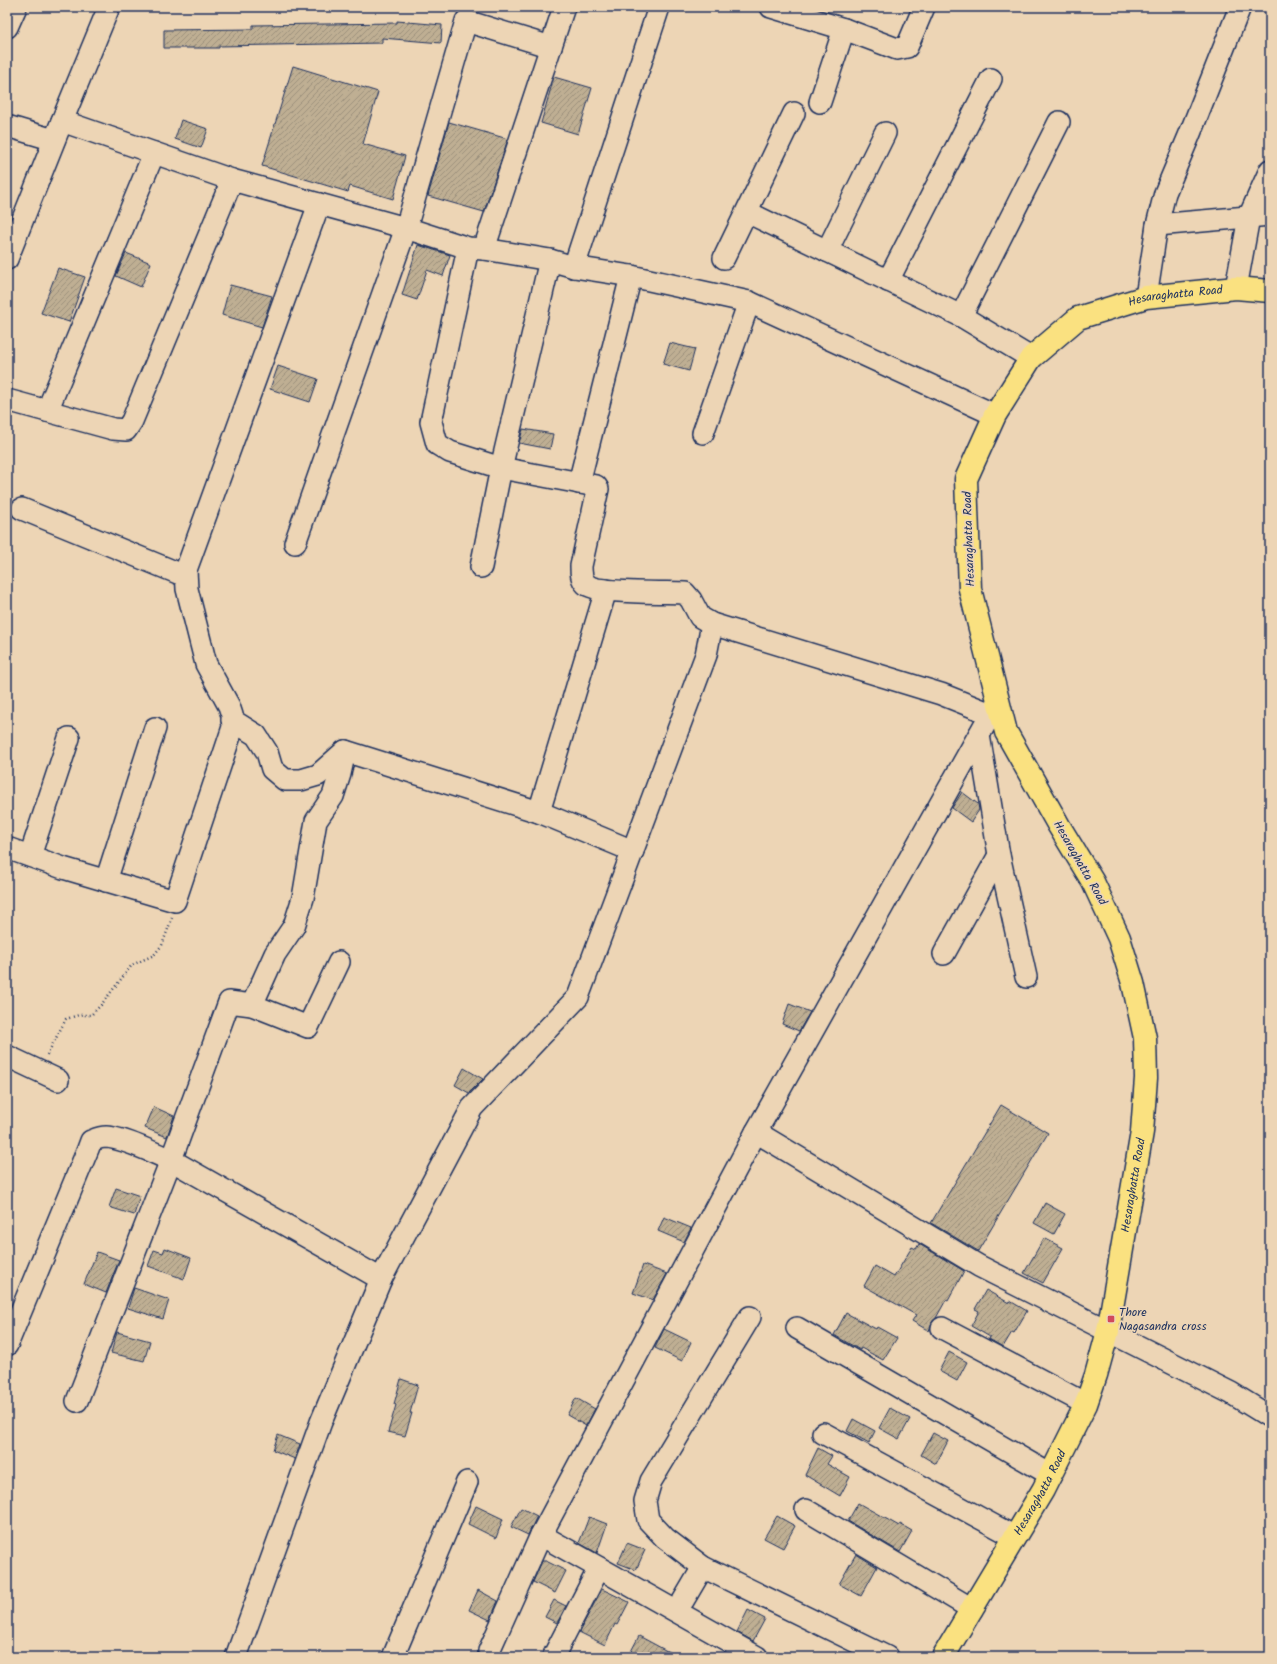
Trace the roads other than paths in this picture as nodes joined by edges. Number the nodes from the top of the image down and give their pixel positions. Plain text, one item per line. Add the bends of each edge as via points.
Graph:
1 (16, 7) edge
2 (109, 7) edge
3 (564, 7) edge
4 (659, 7) edge
5 (771, 7) edge
6 (924, 7) edge
7 (1240, 7) edge
8 (7, 27) edge
9 (844, 29) junction
10 (551, 47) junction
11 (991, 79) dead end
12 (820, 102) dead end
13 (794, 114) dead end
14 (62, 120) junction
15 (1059, 122) dead end
16 (7, 126) edge
17 (885, 133) dead end
18 (54, 140) junction
19 (154, 153) junction
20 (1270, 170) edge
21 (232, 180) junction
22 (319, 204) junction
23 (747, 212) junction
24 (1270, 215) edge
25 (1250, 217) junction
26 (1156, 225) junction
27 (406, 228) junction
28 (476, 248) junction
29 (827, 251) junction
30 (724, 258) dead end
31 (7, 259) edge
32 (550, 260) junction
33 (574, 267) junction
34 (631, 276) junction
35 (888, 281) junction
36 (1236, 288) junction
37 (1270, 291) edge
38 (1146, 297) junction
39 (750, 302) junction
40 (961, 316) junction
41 (1031, 358) junction
42 (7, 400) edge
43 (47, 411) junction
44 (995, 415) junction
45 (703, 433) dead end
46 (501, 468) junction
47 (579, 483) junction
48 (22, 509) dead end
49 (295, 543) dead end
50 (481, 567) dead end
51 (185, 576) junction
52 (606, 590) junction
53 (712, 624) junction
54 (995, 708) junction
55 (232, 720) junction
56 (155, 728) dead end
57 (979, 735) junction
58 (69, 738) dead end
59 (345, 751) junction
60 (539, 812) junction
61 (7, 848) edge
62 (633, 851) junction
63 (999, 855) junction
64 (30, 856) junction
65 (106, 881) junction
66 (944, 954) dead end
67 (339, 962) dead end
68 (1026, 977) dead end
69 (252, 1005) junction
70 (7, 1056) edge
71 (58, 1080) dead end
72 (756, 1132) junction
73 (171, 1160) junction
74 (381, 1279) junction
75 (750, 1317) dead end
76 (797, 1328) dead end
77 (942, 1328) dead end
78 (1108, 1331) junction
79 (7, 1345) edge
80 (77, 1401) dead end
81 (1086, 1404) junction
82 (1270, 1417) edge
83 (823, 1432) dead end
84 (1051, 1475) junction
85 (468, 1482) dead end
86 (806, 1510) dead end
87 (541, 1535) junction
88 (1015, 1537) junction
89 (703, 1567) junction
90 (599, 1568) junction
91 (683, 1600) dead end
92 (972, 1609) junction
93 (489, 1651) dead end
94 (236, 1657) edge
95 (393, 1657) edge
96 (553, 1657) edge
97 (757, 1657) edge
98 (887, 1657) edge
99 (943, 1657) edge

1 - 8 street
2 - 14 street
3 - 10 street
4 - 33 street
5 - 9 street
6 - 9 street via 907,47 897,49
7 - 26 street via 1165,193
9 - 12 street
10 - 27 street via 466,21
10 - 28 street
11 - 35 street
13 - 23 street
14 - 18 street
14 - 19 street
15 - 40 street
16 - 18 street
17 - 29 street
18 - 31 street
19 - 21 street
19 - 43 street
20 - 25 street
21 - 22 street
21 - 43 street via 132,421 126,430 113,429
22 - 27 street
22 - 51 street
23 - 29 street
23 - 30 street
24 - 25 street
25 - 26 street
25 - 36 street
26 - 38 street
27 - 28 street
27 - 49 street
28 - 32 street
28 - 46 street via 431,422 437,444 450,452
29 - 35 street
32 - 33 street
32 - 46 street
33 - 34 street
34 - 39 street
34 - 47 street
35 - 40 street
36 - 37 main road, Hesaraghatta Road
36 - 38 main road, Hesaraghatta Road
38 - 41 main road, Hesaraghatta Road via 1078,318
39 - 44 street
39 - 45 street
40 - 41 street
41 - 44 main road, Hesaraghatta Road
42 - 43 street
44 - 54 main road, Hesaraghatta Road via 966,479 970,589
46 - 47 street
46 - 50 street
47 - 52 street via 591,484 598,489 581,566 582,577 586,584
48 - 51 street
51 - 55 street via 206,664 228,706
52 - 53 street via 685,593 700,617
52 - 60 street
53 - 54 street
53 - 62 street via 706,655
54 - 57 street
54 - 78 main road, Hesaraghatta Road via 1058,826 1093,882 1119,938 1133,983 1144,1038 1146,1078 1142,1132
55 - 59 street via 256,735 267,752 272,769 285,780 301,780 318,774
55 - 65 street via 233,727 175,901
56 - 65 street
57 - 63 street
57 - 72 street
58 - 64 street
59 - 60 street
59 - 69 street via 333,796 316,820 303,898 294,926 274,954
60 - 62 street
61 - 64 street
62 - 74 street via 578,997 472,1108
63 - 66 street
63 - 68 street
64 - 65 street
67 - 69 street via 308,1027
69 - 73 street via 229,1002
70 - 71 street
72 - 78 street via 979,1266
72 - 87 street
73 - 74 street
73 - 79 street via 112,1138 91,1141
73 - 80 street
74 - 94 street via 321,1422
75 - 89 street via 651,1481 645,1501 648,1520 665,1538
76 - 84 street
77 - 81 street
78 - 81 main road, Hesaraghatta Road
78 - 82 street via 1231,1393
81 - 84 main road, Hesaraghatta Road
83 - 88 street
84 - 88 main road, Hesaraghatta Road
85 - 95 street
86 - 92 street
87 - 90 street
87 - 93 street
88 - 92 main road, Hesaraghatta Road
89 - 91 street
89 - 98 street
90 - 96 street
90 - 97 street
92 - 99 main road, Hesaraghatta Road

